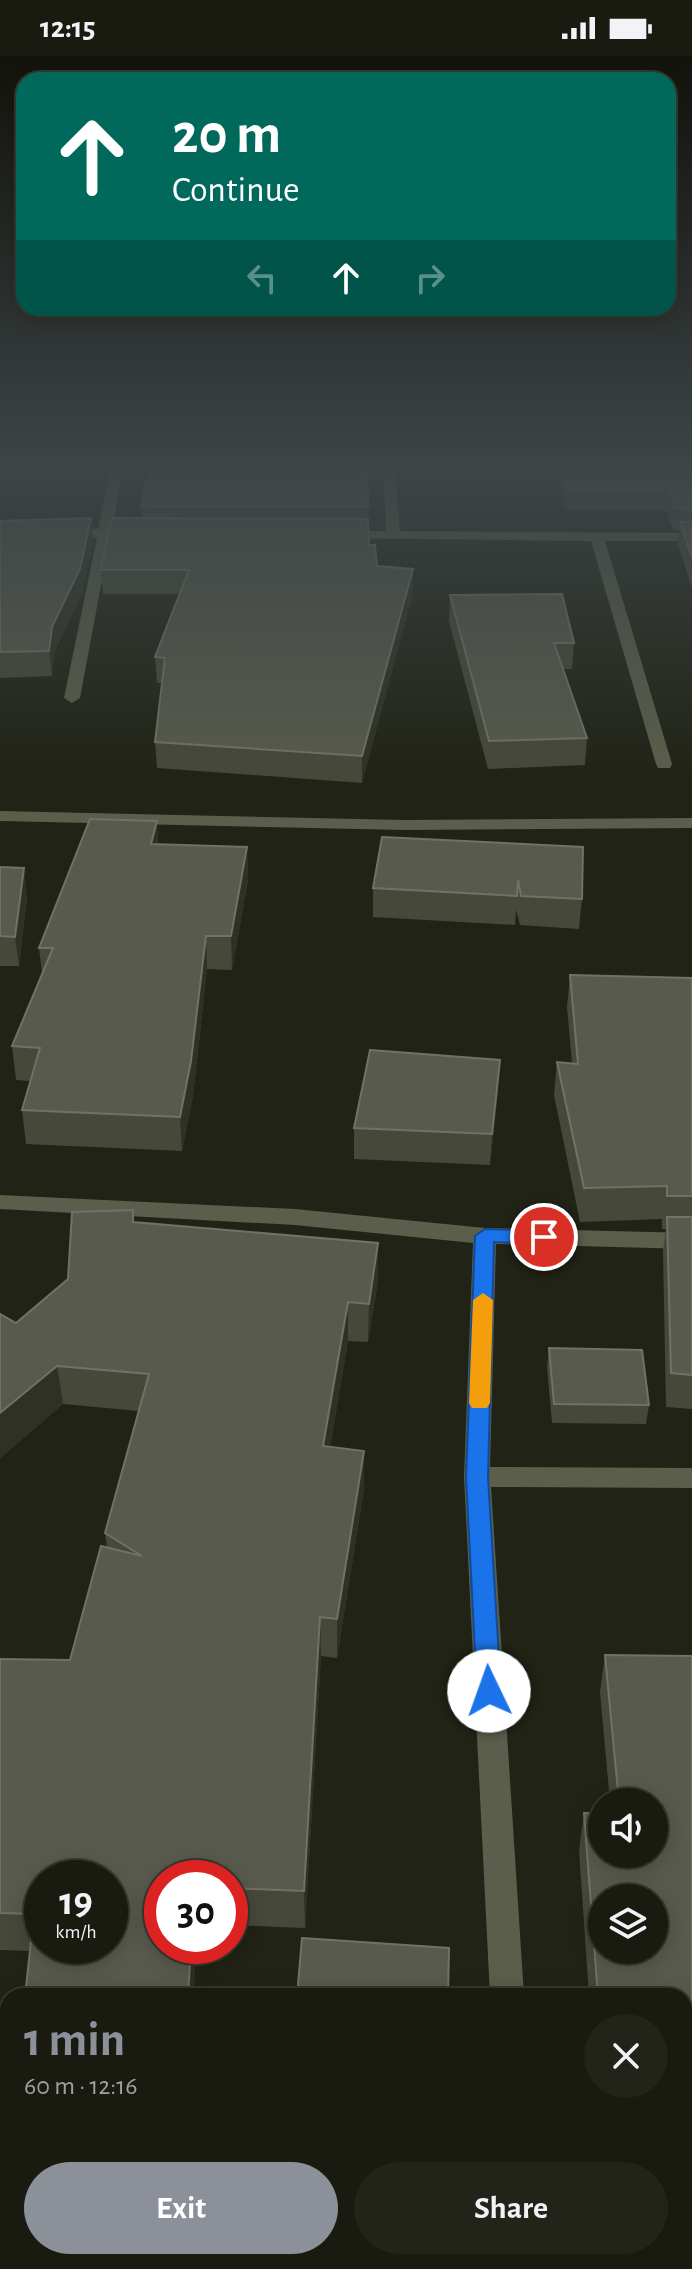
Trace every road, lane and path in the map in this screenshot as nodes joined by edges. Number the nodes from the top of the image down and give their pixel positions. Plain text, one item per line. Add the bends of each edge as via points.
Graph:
1 (95, 571) edge
2 (607, 571) edge
3 (72, 698) dead end
4 (664, 764) dead end
5 (0, 816) edge
6 (692, 823) edge
7 (0, 1202) edge
8 (485, 1236) junction
9 (692, 1241) edge
10 (477, 1477) junction
11 (692, 1478) edge
12 (507, 1988) edge

1 - 3 street
2 - 4 street
5 - 6 street via 405,825
7 - 8 street via 295,1217
8 - 9 street
8 - 10 street
10 - 11 street
10 - 12 street

